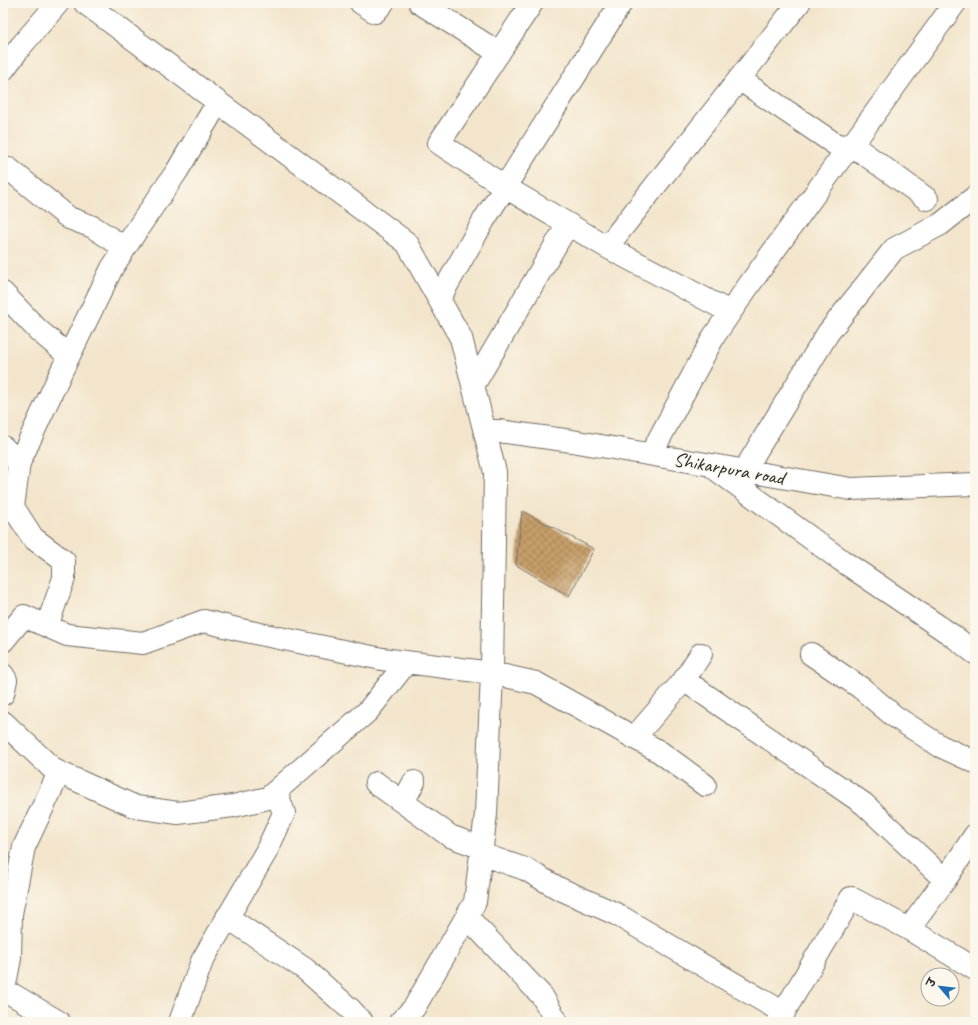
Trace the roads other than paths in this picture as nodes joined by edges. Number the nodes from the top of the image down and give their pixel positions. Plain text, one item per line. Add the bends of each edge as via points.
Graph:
1 (58, 3) edge
2 (85, 3) edge
3 (361, 3) edge
4 (383, 3) edge
5 (420, 3) edge
6 (532, 3) edge
7 (621, 3) edge
8 (799, 3) edge
9 (955, 3) edge
10 (499, 53) junction
11 (3, 70) edge
12 (739, 79) junction
13 (218, 102) junction
14 (852, 145) junction
15 (9, 169) dead end
16 (505, 187) junction
17 (975, 197) edge
18 (927, 199) dead end
19 (568, 224) junction
20 (607, 247) junction
21 (125, 248) junction
22 (3, 293) edge
23 (439, 299) junction
24 (730, 312) junction
25 (69, 356) junction
26 (473, 386) junction
27 (484, 429) junction
28 (3, 447) edge
29 (651, 454) junction
30 (19, 463) junction
31 (710, 465) junction
32 (744, 471) junction
33 (975, 484) edge
34 (46, 626) junction
35 (3, 641) edge
36 (975, 653) edge
37 (701, 654) dead end
38 (811, 654) dead end
39 (406, 662) junction
40 (492, 673) junction
41 (3, 675) edge
42 (684, 680) junction
43 (3, 694) edge
44 (3, 722) edge
45 (634, 738) junction
46 (975, 762) edge
47 (59, 773) junction
48 (414, 782) dead end
49 (376, 783) dead end
50 (705, 785) dead end
51 (276, 791) junction
52 (403, 802) junction
53 (975, 834) edge
54 (481, 851) junction
55 (945, 880) junction
56 (467, 917) junction
57 (227, 918) junction
58 (909, 928) junction
59 (975, 969) edge
60 (3, 989) edge
61 (781, 1018) edge
62 (403, 1021) edge
63 (59, 1022) edge
64 (180, 1022) edge
65 (362, 1022) edge
66 (557, 1022) edge

1 - 11 street
2 - 13 street
3 - 4 street via 375,12
5 - 10 street
6 - 10 street
7 - 16 street
8 - 12 street
9 - 14 street
10 - 16 street via 439,142
12 - 14 street via 838,146
12 - 20 street
13 - 21 street via 177,171
13 - 23 street via 407,243
14 - 18 street
14 - 24 street
15 - 21 street via 70,218 93,227
16 - 19 street
16 - 23 street
17 - 32 street via 941,224 894,249 828,333
19 - 20 street
19 - 26 street
20 - 24 street
21 - 25 street via 112,268
22 - 25 street via 38,330
23 - 26 street via 461,338
24 - 29 street via 714,336
25 - 30 street
26 - 27 street
27 - 29 street, Shikarpura road
27 - 40 street via 494,472
28 - 30 street
29 - 31 street, Shikarpura road
30 - 34 street via 13,507 33,538 64,561 64,578
31 - 32 street, Shikarpura road
31 - 36 street
32 - 33 street, Shikarpura road via 851,489
34 - 35 street via 24,616
34 - 39 street via 67,635 143,643 204,621 366,656
37 - 42 street
38 - 46 street via 940,746
39 - 40 street
39 - 51 street via 368,711
40 - 45 street via 536,683
40 - 54 street via 486,814
41 - 43 street via 6,680
42 - 45 street
42 - 55 street via 864,804
44 - 47 street
45 - 50 street via 660,752
47 - 51 street via 136,807 178,813 268,798
47 - 60 street via 24,847 11,914 10,958
48 - 52 street
49 - 52 street
51 - 57 street via 284,813 266,852
52 - 54 street via 450,836
53 - 55 street
54 - 56 street via 475,902
54 - 61 street via 525,869 558,888 616,914
55 - 58 street
56 - 62 street via 414,1008
56 - 66 street via 542,996
57 - 64 street via 202,961
57 - 65 street via 305,969
58 - 59 street
58 - 61 street via 850,898
60 - 63 street

